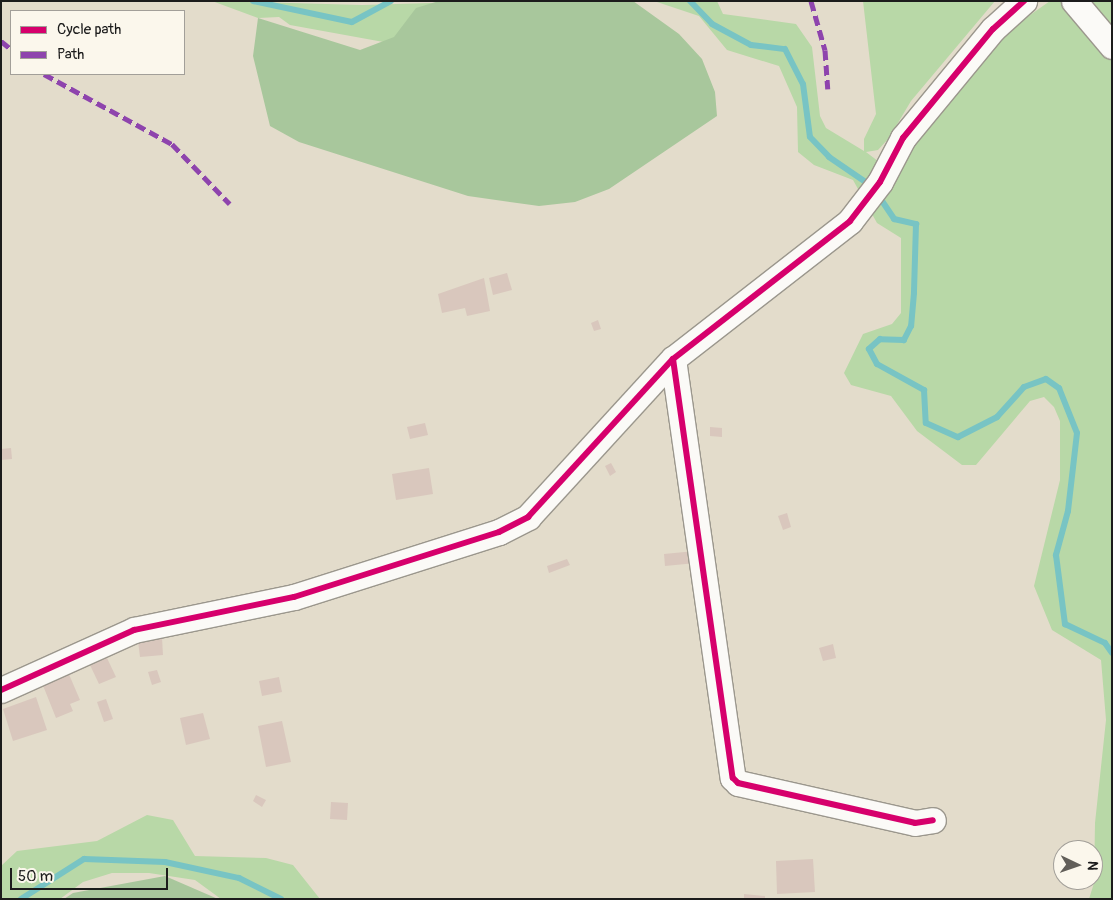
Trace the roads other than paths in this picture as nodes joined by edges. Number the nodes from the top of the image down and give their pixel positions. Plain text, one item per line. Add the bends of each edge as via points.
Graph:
1 (1024, 1) edge
2 (1074, 1) edge
3 (1112, 46) edge
4 (673, 360) junction
5 (1, 690) edge
6 (934, 820) dead end

1 - 4 street via 993,29 903,138 880,182 850,221
2 - 3 street
4 - 5 street via 592,442 540,507 514,526 294,597 134,630
4 - 6 street via 733,778 738,783 915,823

